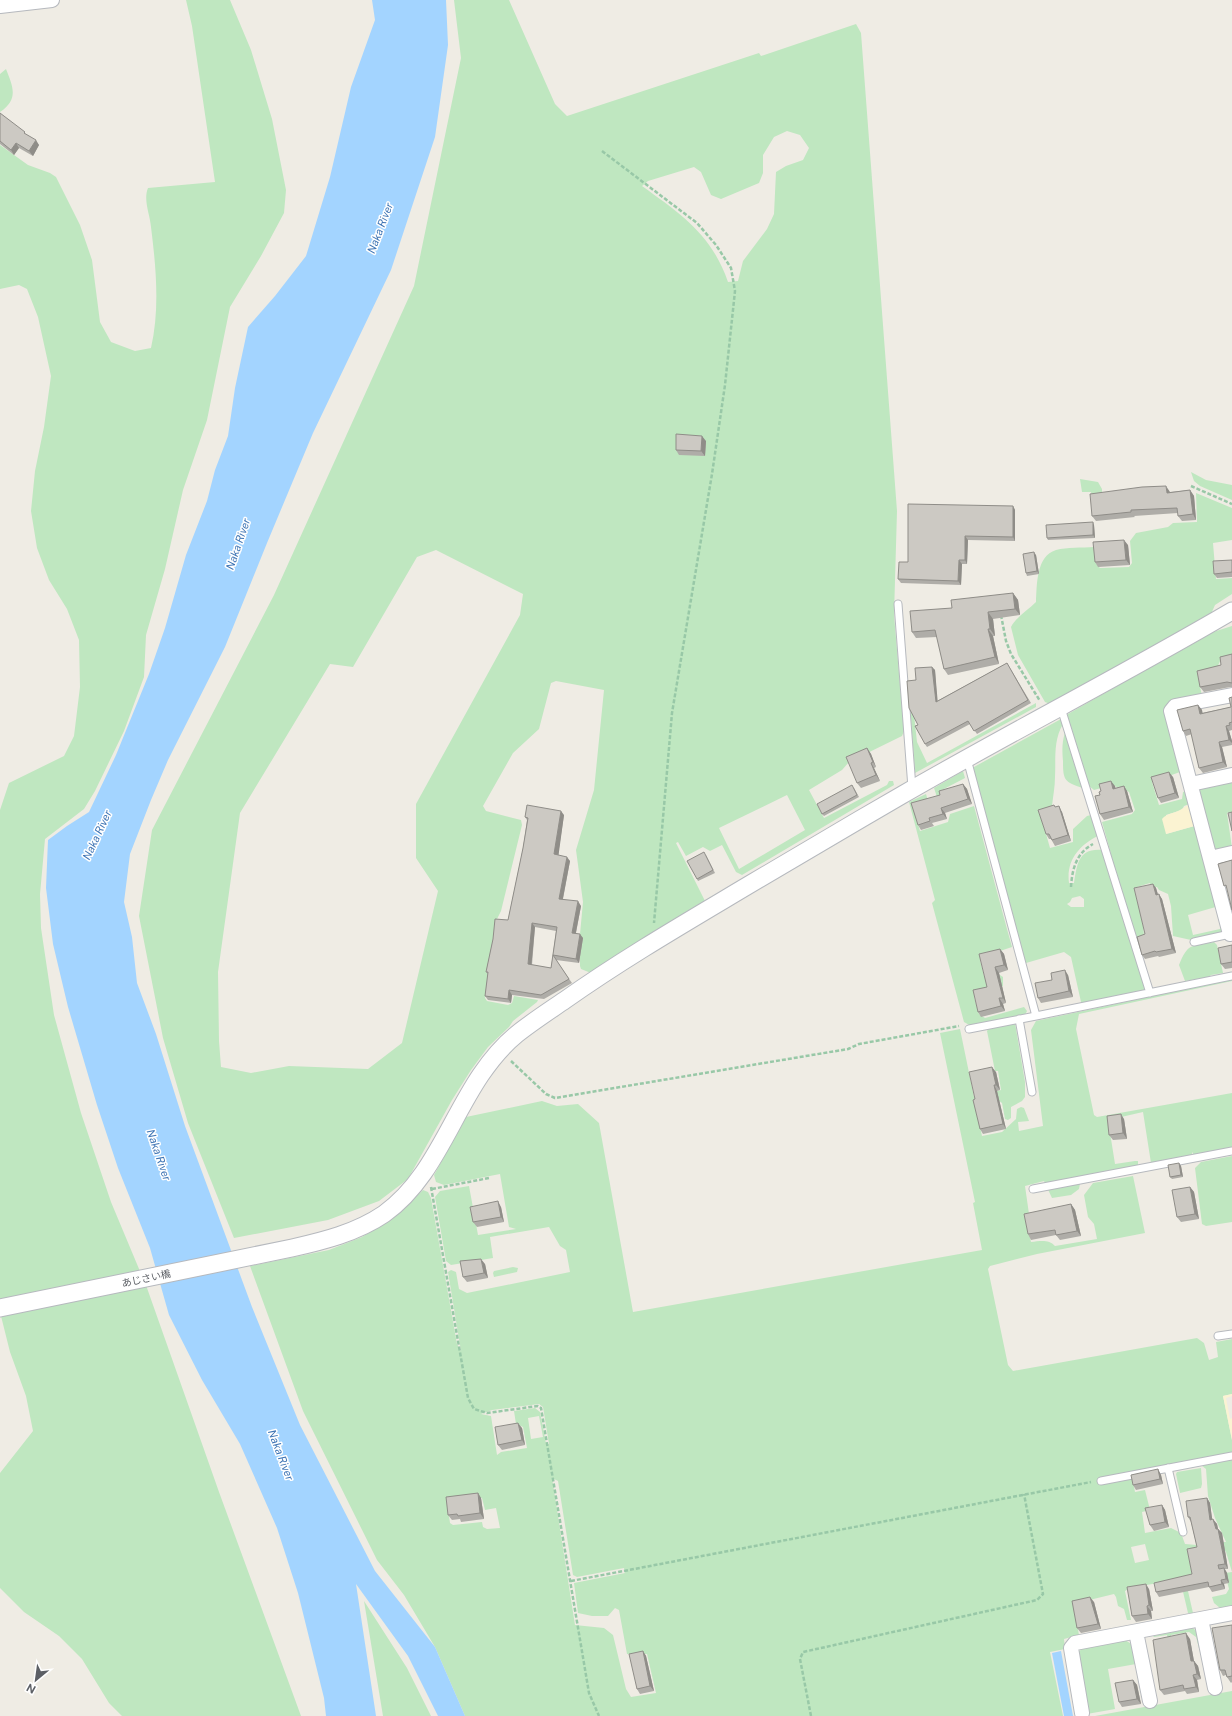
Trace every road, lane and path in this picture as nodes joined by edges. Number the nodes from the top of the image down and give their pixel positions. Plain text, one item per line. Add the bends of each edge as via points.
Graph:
1 (52, 0) edge
2 (0, 6) edge
3 (602, 151) dead end
4 (1191, 486) dead end
5 (1232, 504) edge
6 (898, 604) dead end
7 (1232, 611) edge
8 (1001, 614) edge
9 (1232, 696) edge
10 (1055, 711) junction
11 (967, 759) junction
12 (1232, 775) edge
13 (1190, 784) junction
14 (912, 789) junction
15 (1104, 842) junction
16 (1232, 853) edge
17 (1210, 858) junction
18 (1071, 887) dead end
19 (1231, 934) edge
20 (653, 942) junction
21 (1194, 942) dead end
22 (1232, 976) edge
23 (1150, 993) junction
24 (1036, 1016) junction
25 (1020, 1019) junction
26 (969, 1029) joint
27 (500, 1049) junction
28 (1032, 1092) dead end
29 (1232, 1151) edge
30 (424, 1172) junction
31 (490, 1178) dead end
32 (432, 1189) junction
33 (1033, 1189) dead end
34 (0, 1308) edge
35 (1232, 1334) edge
36 (1218, 1336) dead end
37 (1232, 1456) edge
38 (1168, 1468) junction
39 (1101, 1480) joint
40 (1024, 1494) junction
41 (1183, 1532) dead end
42 (571, 1581) junction
43 (1232, 1613) edge
44 (1201, 1619) junction
45 (1136, 1632) junction
46 (1214, 1688) dead end
47 (1150, 1701) dead end
48 (1082, 1713) dead end
49 (598, 1716) edge
50 (811, 1716) edge

1 - 2 street
3 - 20 path via 697,222 731,268 735,291 712,474 672,713
4 - 5 path
6 - 14 lane
7 - 10 street, あじさい橋
8 - 10 path via 1011,654
9 - 13 street via 1175,706 1171,711
10 - 11 street, あじさい橋
10 - 15 lane
11 - 14 street, あじさい橋
11 - 24 lane
12 - 13 street
13 - 17 street
14 - 20 street, あじさい橋
15 - 18 path via 1092,844 1083,850 1074,867
15 - 23 lane
16 - 17 street
17 - 19 street
19 - 21 lane
20 - 27 street, あじさい橋 via 573,994
22 - 23 lane
23 - 24 lane
24 - 25 lane
25 - 26 lane
25 - 28 lane
26 - 27 path via 959,1026 859,1044 848,1049 555,1098 532,1082
27 - 30 street, あじさい橋 via 476,1081
29 - 33 lane
30 - 32 path
30 - 34 street, あじさい橋 via 407,1194 381,1216 342,1235 292,1248
31 - 32 path
32 - 42 path via 468,1398 474,1409 487,1413 538,1406 541,1408
35 - 36 lane
37 - 38 lane
38 - 39 lane
38 - 41 lane
39 - 40 path
40 - 42 path
40 - 50 path via 1043,1594 1036,1600 803,1652 800,1659
42 - 49 path via 589,1692
43 - 44 street
44 - 45 street
44 - 46 street
45 - 47 street
45 - 48 street via 1075,1643 1071,1648

